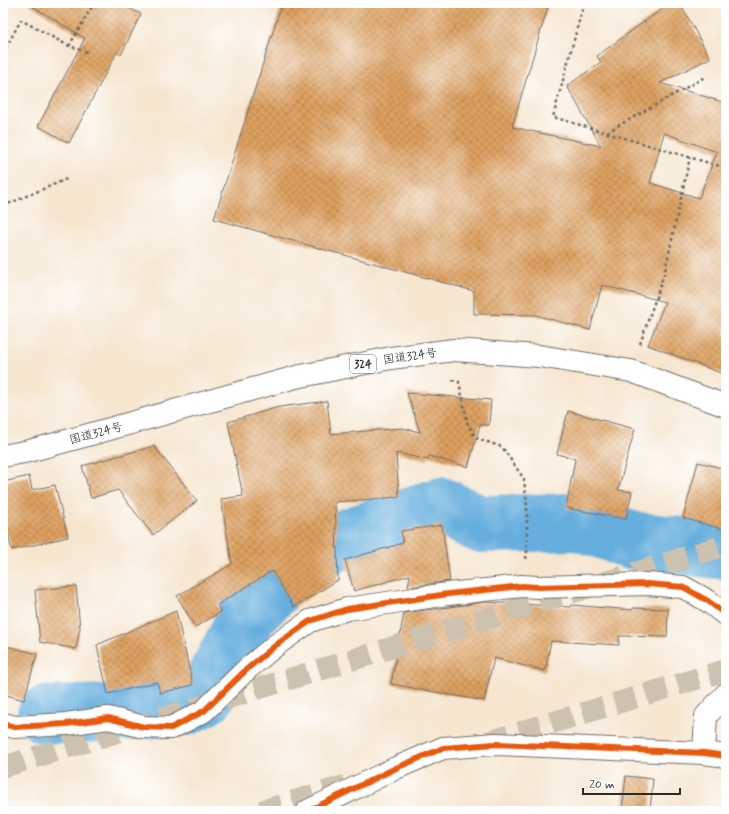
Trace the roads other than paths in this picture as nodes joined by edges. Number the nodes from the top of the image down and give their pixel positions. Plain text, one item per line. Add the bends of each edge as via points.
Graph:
1 (726, 406) edge
2 (3, 456) edge
3 (726, 614) edge
4 (726, 694) edge
5 (3, 724) edge
6 (704, 753) junction
7 (726, 756) edge
8 (308, 811) edge

1 - 2 main road, 国道324号 / 324 via 631,371 539,356 454,350 391,358 296,377
3 - 5 main road via 683,587 648,584 522,586 347,609 310,621 237,677 204,711 171,728 144,727 108,718 22,727
4 - 6 main road via 706,716
6 - 7 main road
6 - 8 main road via 495,744 442,748

